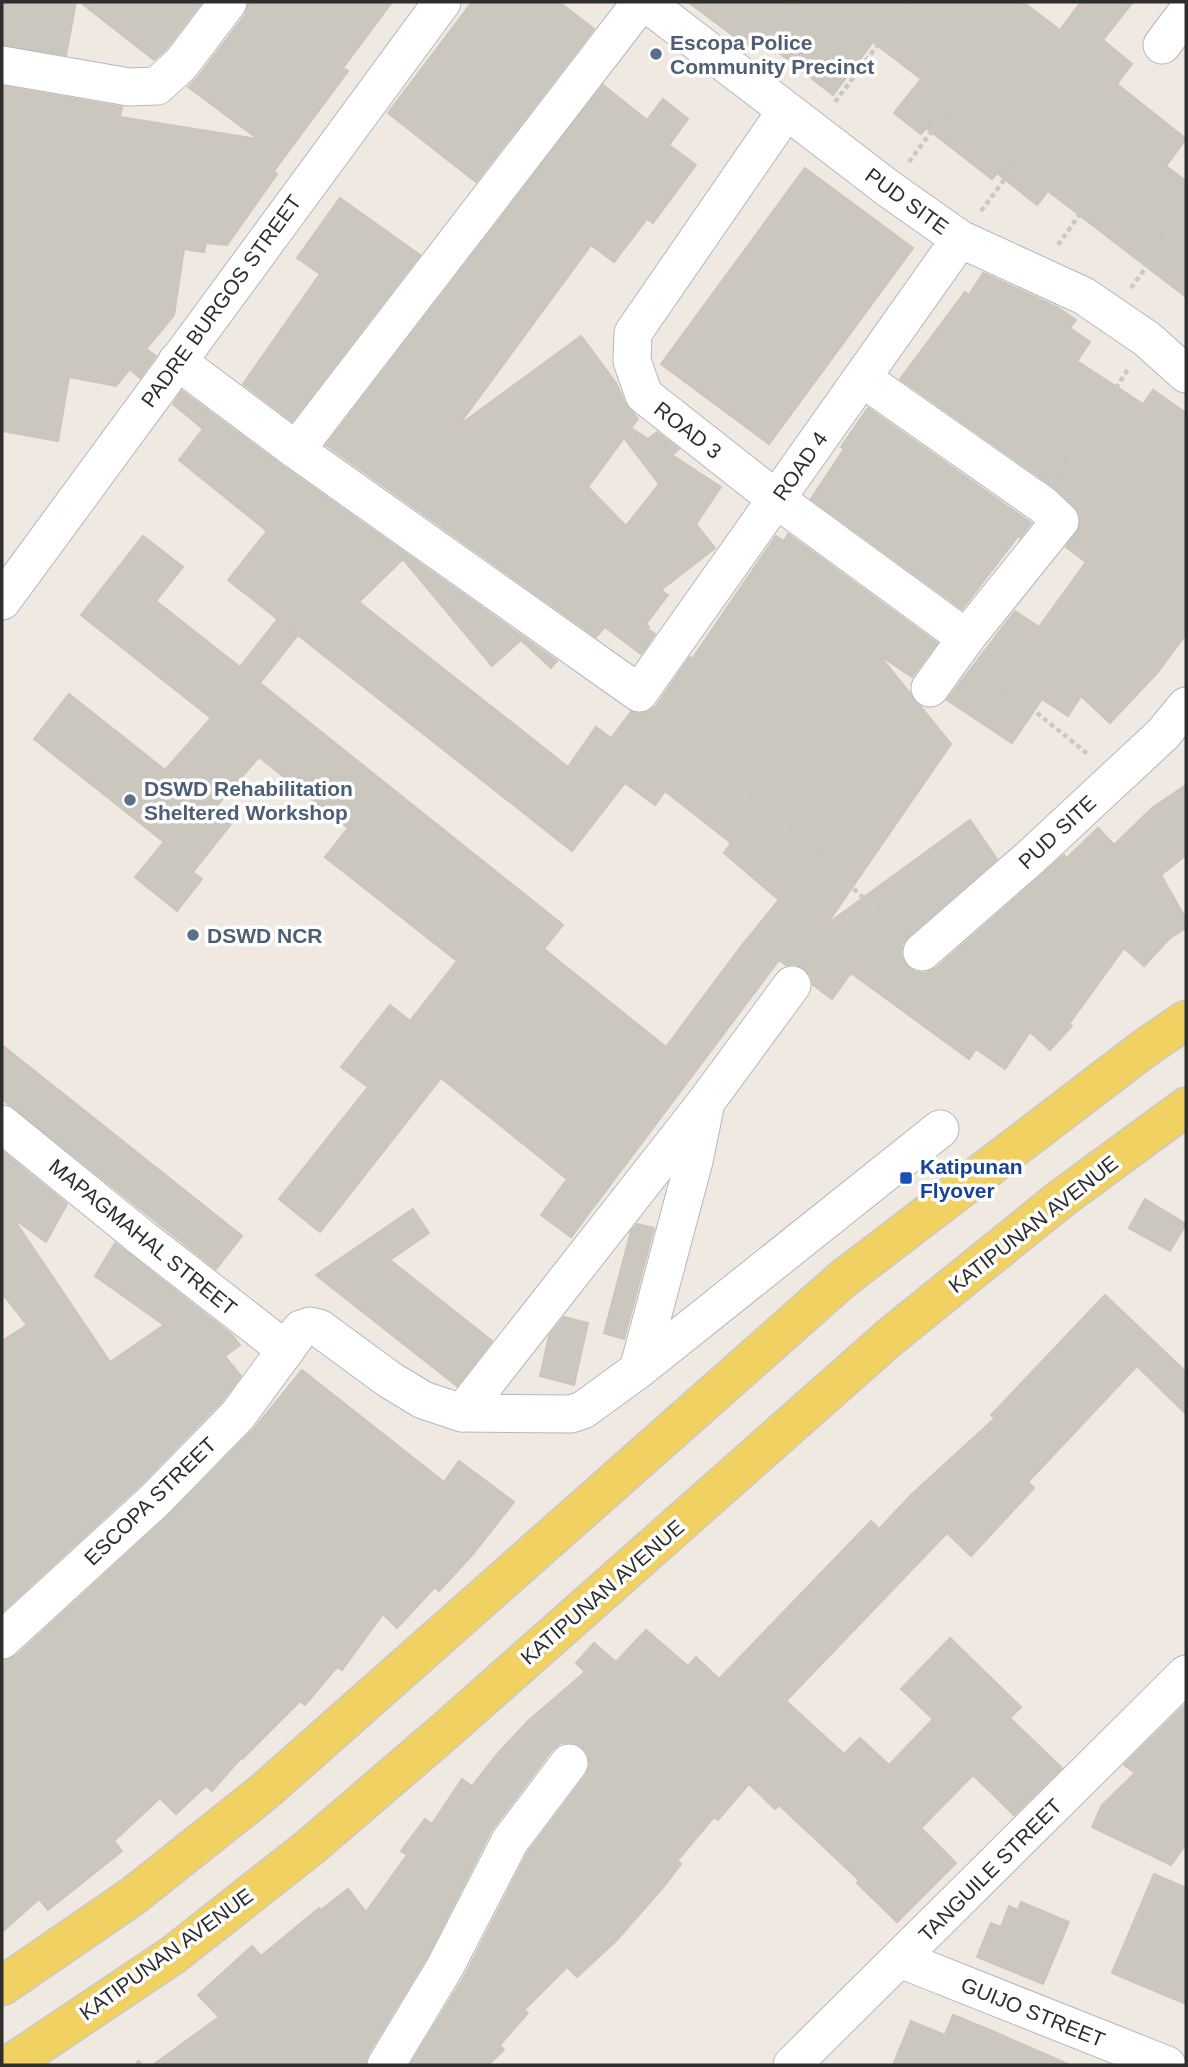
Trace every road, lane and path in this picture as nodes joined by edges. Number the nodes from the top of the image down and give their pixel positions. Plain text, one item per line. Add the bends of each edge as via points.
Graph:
1 (228, 2) edge
2 (442, 2) edge
3 (643, 2) edge
4 (791, 2) edge
5 (910, 2) edge
6 (1186, 13) edge
7 (1161, 45) dead end
8 (987, 56) dead end
9 (2, 65) edge
10 (737, 74) junction
11 (799, 121) junction
12 (1045, 125) dead end
13 (1106, 177) dead end
14 (889, 189) junction
15 (1186, 221) edge
16 (960, 239) junction
17 (1037, 275) junction
18 (1112, 314) junction
19 (1147, 339) junction
20 (177, 361) junction
21 (1186, 374) edge
22 (862, 378) junction
23 (296, 450) junction
24 (776, 499) junction
25 (1043, 505) junction
26 (2, 600) edge
27 (966, 638) junction
28 (930, 688) dead end
29 (639, 693) junction
30 (1186, 706) edge
31 (1117, 777) junction
32 (922, 951) joint
33 (792, 985) dead end
34 (1186, 1012) edge
35 (1186, 1020) edge
36 (1145, 1048) junction
37 (706, 1102) junction
38 (1186, 1107) edge
39 (2, 1124) edge
40 (940, 1129) dead end
41 (286, 1350) junction
42 (638, 1370) junction
43 (462, 1413) junction
44 (2, 1640) edge
45 (1185, 1676) edge
46 (569, 1763) dead end
47 (900, 1959) junction
48 (2, 1986) edge
49 (9, 2065) edge
50 (386, 2065) edge
51 (792, 2065) edge
52 (1167, 2065) edge

1 - 9 street via 181,64 157,86 129,87
2 - 20 street, PADRE BURGOS STREET
3 - 10 street, PUD SITE
3 - 23 street
4 - 10 path
5 - 11 path
6 - 7 street
8 - 14 path
10 - 11 street, PUD SITE
11 - 14 street, PUD SITE
11 - 24 street, ROAD 3 via 633,333 632,361 644,395
12 - 16 path
13 - 17 path
14 - 16 street, PUD SITE
15 - 18 path via 1166,240
16 - 17 street, PUD SITE
16 - 22 street, ROAD 4
17 - 18 street, PUD SITE
18 - 19 street, PUD SITE
19 - 21 street, PUD SITE
19 - 25 path
20 - 23 street
20 - 26 street, PADRE BURGOS STREET
22 - 24 street, ROAD 4
22 - 25 street
23 - 29 street
24 - 27 street, ROAD 3
24 - 29 street, ROAD 4
25 - 27 street via 1060,521
27 - 28 street
27 - 31 path via 969,659
29 - 32 path via 719,776 790,830
30 - 31 street, PUD SITE
31 - 32 street, PUD SITE
33 - 37 street
34 - 36 main road
35 - 36 main road
36 - 48 main road via 844,1278 265,1791 133,1896
37 - 42 street
37 - 43 street
38 - 49 main road, KATIPUNAN AVENUE via 1062,1198 890,1337 309,1848 173,1955
39 - 41 street, MAPAGMAHAL STREET
40 - 42 street
41 - 43 street, ESCOPA STREET via 300,1329 319,1328 423,1400
41 - 44 street, ESCOPA STREET via 238,1415 154,1501
42 - 43 street via 571,1414
45 - 47 street, TANGUILE STREET
46 - 50 street via 510,1840
47 - 51 street, TANGUILE STREET
47 - 52 street, GUIJO STREET

